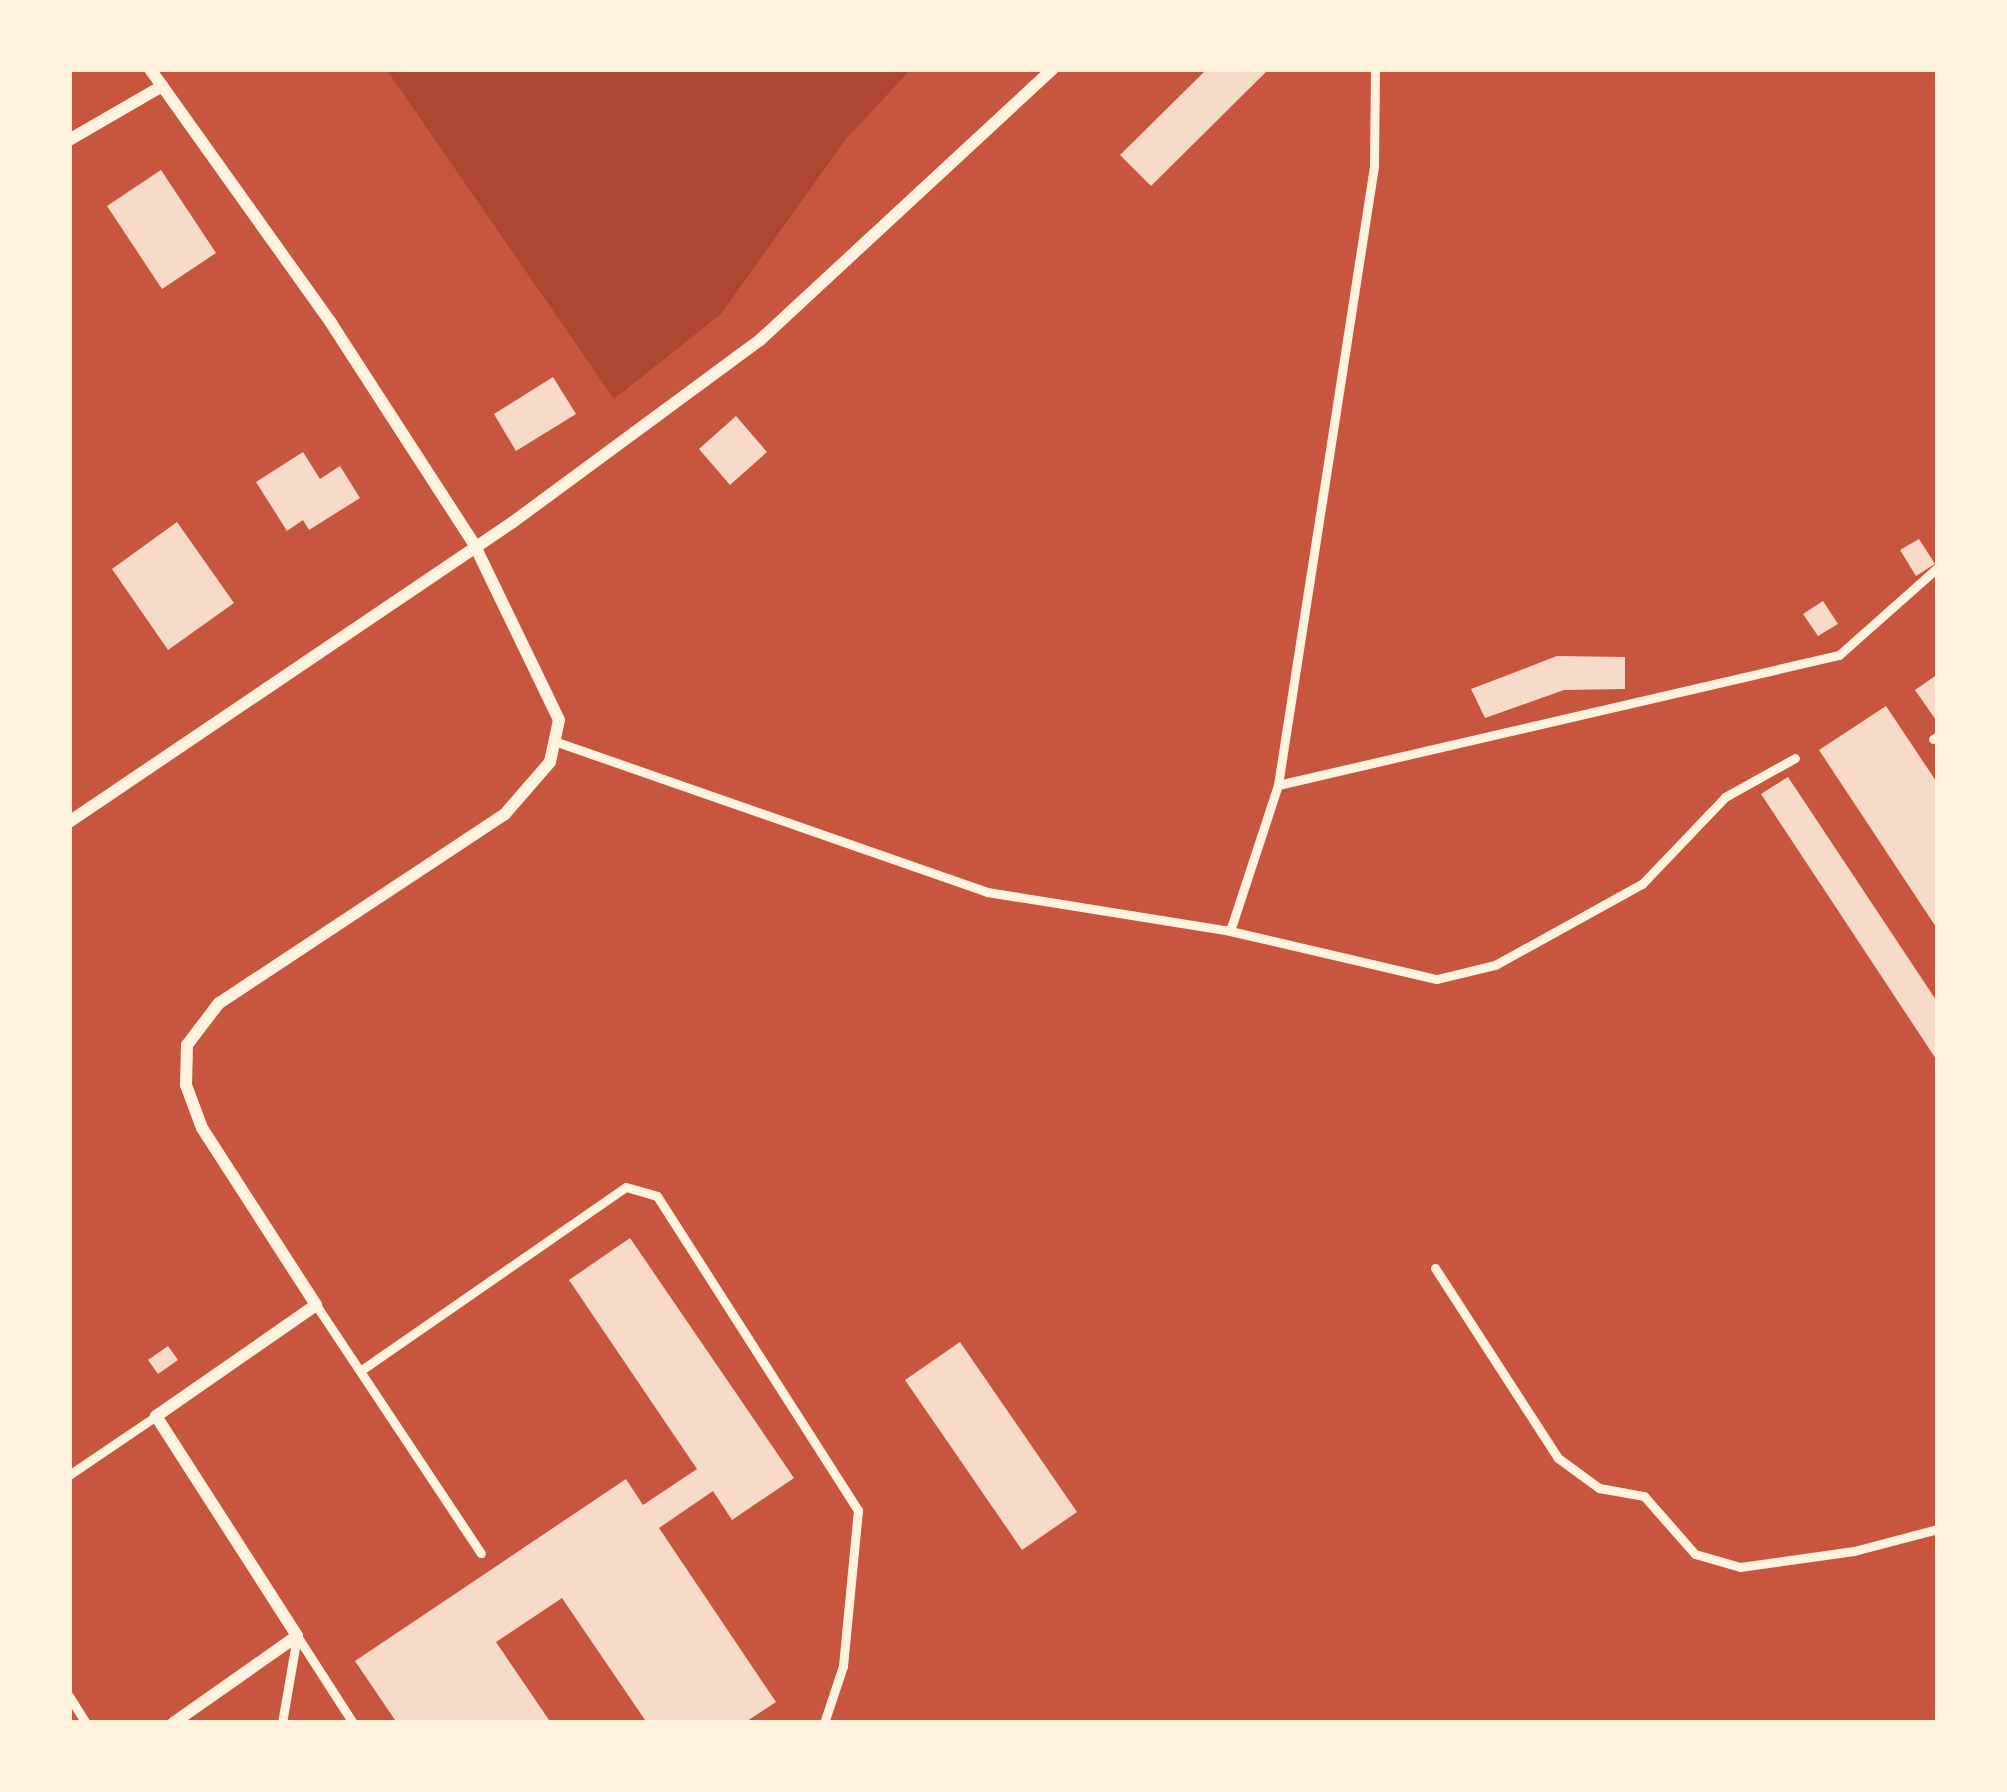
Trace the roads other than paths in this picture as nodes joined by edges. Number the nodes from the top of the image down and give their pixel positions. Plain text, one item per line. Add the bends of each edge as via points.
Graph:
1 (150, 69) edge
2 (1053, 69) edge
3 (1375, 69) edge
4 (162, 86) junction
5 (69, 140) edge
6 (474, 544) junction
7 (1938, 567) edge
8 (557, 742) junction
9 (1795, 758) dead end
10 (1278, 785) junction
11 (69, 822) edge
12 (1230, 931) junction
13 (1435, 1268) dead end
14 (316, 1305) junction
15 (360, 1371) junction
16 (156, 1416) junction
17 (69, 1475) edge
18 (1938, 1529) edge
19 (481, 1553) dead end
20 (297, 1636) junction
21 (69, 1696) edge
22 (86, 1723) edge
23 (173, 1723) edge
24 (282, 1723) edge
25 (353, 1723) edge
26 (824, 1723) edge

1 - 4 street
2 - 6 street via 760,340
3 - 10 lane via 1375,166
4 - 5 street
4 - 6 street via 331,323
6 - 8 street via 546,682
6 - 11 street
7 - 10 lane via 1840,655
8 - 12 lane via 987,892
8 - 14 street via 537,780 505,814 219,1003 187,1045 186,1085 202,1127
9 - 12 lane via 1725,797 1642,884 1495,965 1437,979
10 - 12 lane
13 - 18 lane via 1558,1458 1599,1488 1644,1496 1695,1554 1740,1567
14 - 15 lane
14 - 16 street
15 - 19 lane
15 - 26 lane via 626,1187 657,1196 857,1510 843,1666
16 - 17 lane
16 - 20 street
20 - 23 street
20 - 24 lane
20 - 25 lane
21 - 22 lane

